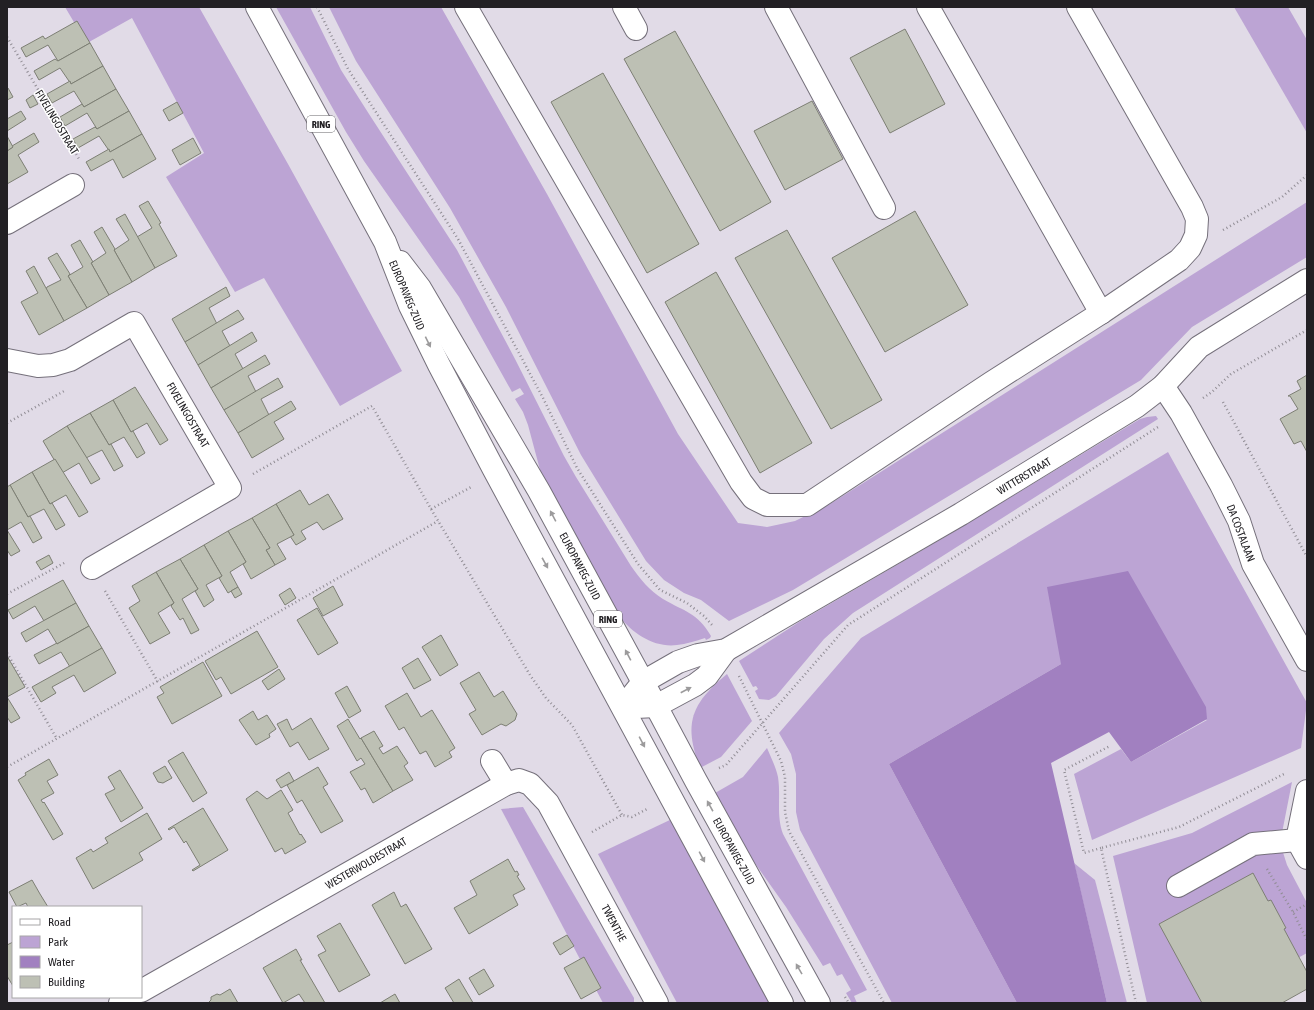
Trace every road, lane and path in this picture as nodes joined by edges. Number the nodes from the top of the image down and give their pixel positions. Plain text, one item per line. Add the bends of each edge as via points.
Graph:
1 (257, 7) edge
2 (317, 7) edge
3 (466, 7) edge
4 (624, 7) edge
5 (776, 7) edge
6 (928, 7) edge
7 (1078, 7) edge
8 (636, 29) dead end
9 (7, 37) edge
10 (1307, 175) edge
11 (73, 185) joint
12 (884, 208) dead end
13 (7, 223) edge
14 (1196, 235) junction
15 (385, 242) junction
16 (1307, 280) edge
17 (1102, 313) junction
18 (1307, 330) edge
19 (7, 360) edge
20 (1163, 386) junction
21 (1223, 402) dead end
22 (1181, 413) junction
23 (473, 486) dead end
24 (230, 488) junction
25 (431, 509) junction
26 (438, 521) junction
27 (1307, 557) edge
28 (92, 568) junction
29 (7, 594) edge
30 (726, 650) junction
31 (7, 653) edge
32 (1307, 660) edge
33 (158, 682) junction
34 (642, 682) junction
35 (656, 706) junction
36 (624, 707) junction
37 (763, 723) junction
38 (57, 739) junction
39 (1110, 746) dead end
40 (492, 761) dead end
41 (7, 767) edge
42 (1291, 771) dead end
43 (506, 784) junction
44 (1307, 791) edge
45 (571, 844) junction
46 (1253, 844) junction
47 (1102, 848) junction
48 (1302, 849) edge
49 (1178, 886) dead end
50 (1307, 904) edge
51 (1293, 912) junction
52 (1307, 940) edge
53 (142, 990) edge
54 (129, 998) edge
55 (120, 1003) edge
56 (657, 1003) edge
57 (782, 1003) edge
58 (819, 1003) edge
59 (884, 1003) edge
60 (1136, 1003) edge

1 - 15 street, EUROPAWEG-ZUID / RING
2 - 30 path via 348,69 458,239 543,398 577,468 633,557 660,590 686,603 704,616 714,627
3 - 17 street via 741,482 753,498 767,505 807,505
4 - 8 street
5 - 12 street
6 - 17 street
7 - 14 street via 1192,207 1197,219
9 - 11 path, FIVELINGOSTRAAT via 82,164
10 - 14 path via 1282,196 1213,236
11 - 13 street
14 - 17 street via 1190,248 1179,260
34 -> 15 street, EUROPAWEG-ZUID / RING via 535,484 420,288
15 -> 36 street, EUROPAWEG-ZUID / RING via 410,306 439,365
16 - 20 street, WITTERSTRAAT via 1198,347
18 - 22 path via 1231,374 1212,392
19 - 24 street, FIVELINGOSTRAAT via 38,366 53,365 70,360 134,323
20 - 22 street, DA COSTALAAN
20 - 30 street, WITTERSTRAAT via 1137,406 961,514
21 - 27 path
22 - 32 street, DA COSTALAAN via 1239,521 1253,564
22 - 37 path via 848,625
23 - 25 path
24 - 25 path via 372,406
24 - 28 street
25 - 26 path
26 - 33 path
26 - 45 path via 530,675 546,698 572,725 622,815
28 - 29 path via 84,553
28 - 33 path
30 - 34 street, WITTERSTRAAT via 678,662
35 -> 30 street, WITTERSTRAAT via 707,676
30 - 37 path
31 - 38 path
33 - 38 path
34 - 35 street, EUROPAWEG-ZUID / RING
34 - 36 street, WITTERSTRAAT
35 - 36 street, WITTERSTRAAT
58 -> 35 street, EUROPAWEG-ZUID / RING
36 -> 57 street, EUROPAWEG-ZUID / RING
37 - 59 path via 781,761 785,777 785,812 789,831
38 - 41 path
39 - 47 path via 1064,770 1084,853
40 - 43 street
42 - 47 path via 1179,827
43 - 45 street, WESTERWOLDESTRAAT via 519,780 530,784 548,803
43 - 53 street, WESTERWOLDESTRAAT
44 - 48 street
45 - 56 street, TWENTHE
46 - 48 street
46 - 49 street
46 - 51 path
47 - 60 path
50 - 51 path
51 - 52 path
54 - 55 street

